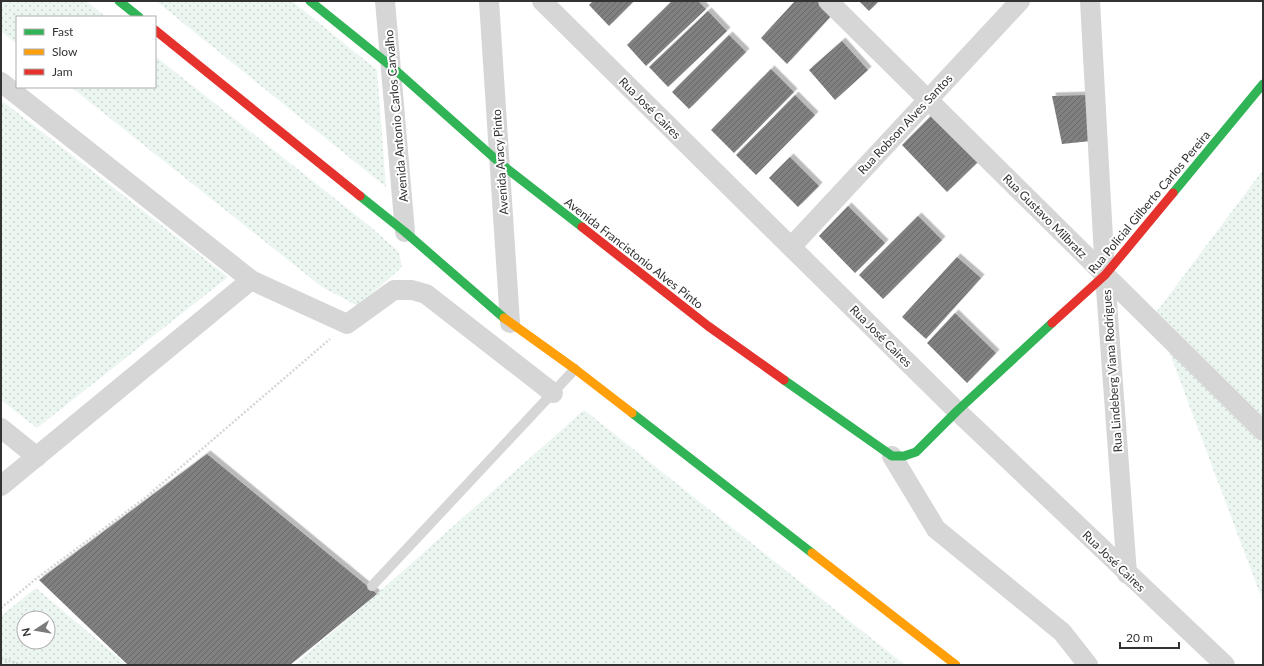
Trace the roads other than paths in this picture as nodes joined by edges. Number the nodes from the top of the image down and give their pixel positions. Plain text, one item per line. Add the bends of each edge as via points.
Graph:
1 (119, 1) edge
2 (310, 1) edge
3 (385, 1) edge
4 (490, 1) edge
5 (542, 1) edge
6 (828, 1) edge
7 (1020, 1) edge
8 (1090, 1) edge
9 (138, 16) edge
10 (156, 31) edge
11 (392, 68) junction
12 (1, 82) edge
13 (1263, 84) edge
14 (927, 100) junction
15 (501, 164) junction
16 (406, 232) junction
17 (791, 247) junction
18 (1105, 276) junction
19 (251, 280) junction
20 (510, 323) junction
21 (575, 369) junction
22 (553, 392) junction
23 (958, 412) junction
24 (1, 428) edge
25 (1263, 431) edge
26 (892, 456) junction
27 (36, 457) junction
28 (1, 486) edge
29 (1128, 574) junction
30 (372, 586) dead end
31 (956, 665) edge
32 (1088, 665) edge
33 (1225, 665) edge

1 - 9 street
2 - 11 street, Avenida Francistonio Alves Pinto
3 - 11 street, Avenida Antonio Carlos Carvalho
4 - 15 street, Avenida Aracy Pinto
5 - 17 street, Rua José Caires
6 - 14 street, Rua Gustavo Milbratz
7 - 14 street, Rua Robson Alves Santos
8 - 18 street, Rua Lindeberg Viana Rodrigues
10 - 16 street
11 - 15 street, Avenida Francistonio Alves Pinto
11 - 16 street, Avenida Antonio Carlos Carvalho
12 - 19 street
13 - 18 street, Rua Policial Gilberto Carlos Pereira
14 - 17 street, Rua Robson Alves Santos
14 - 18 street, Rua Gustavo Milbratz
15 - 20 street, Avenida Aracy Pinto
15 - 26 street, Avenida Francistonio Alves Pinto via 708,326
16 - 20 street
17 - 23 street, Rua José Caires
18 - 23 street, Rua Policial Gilberto Carlos Pereira
18 - 25 street, Rua Gustavo Milbratz
18 - 29 street, Rua Lindeberg Viana Rodrigues
19 - 22 street via 347,324 394,290 412,290 426,294
19 - 27 street
20 - 21 street
21 - 22 lane
21 - 31 street
22 - 30 lane
23 - 26 street via 916,452
23 - 29 street, Rua José Caires
24 - 27 street
26 - 32 street via 936,529 1062,632
27 - 28 street
29 - 33 street, Rua José Caires

